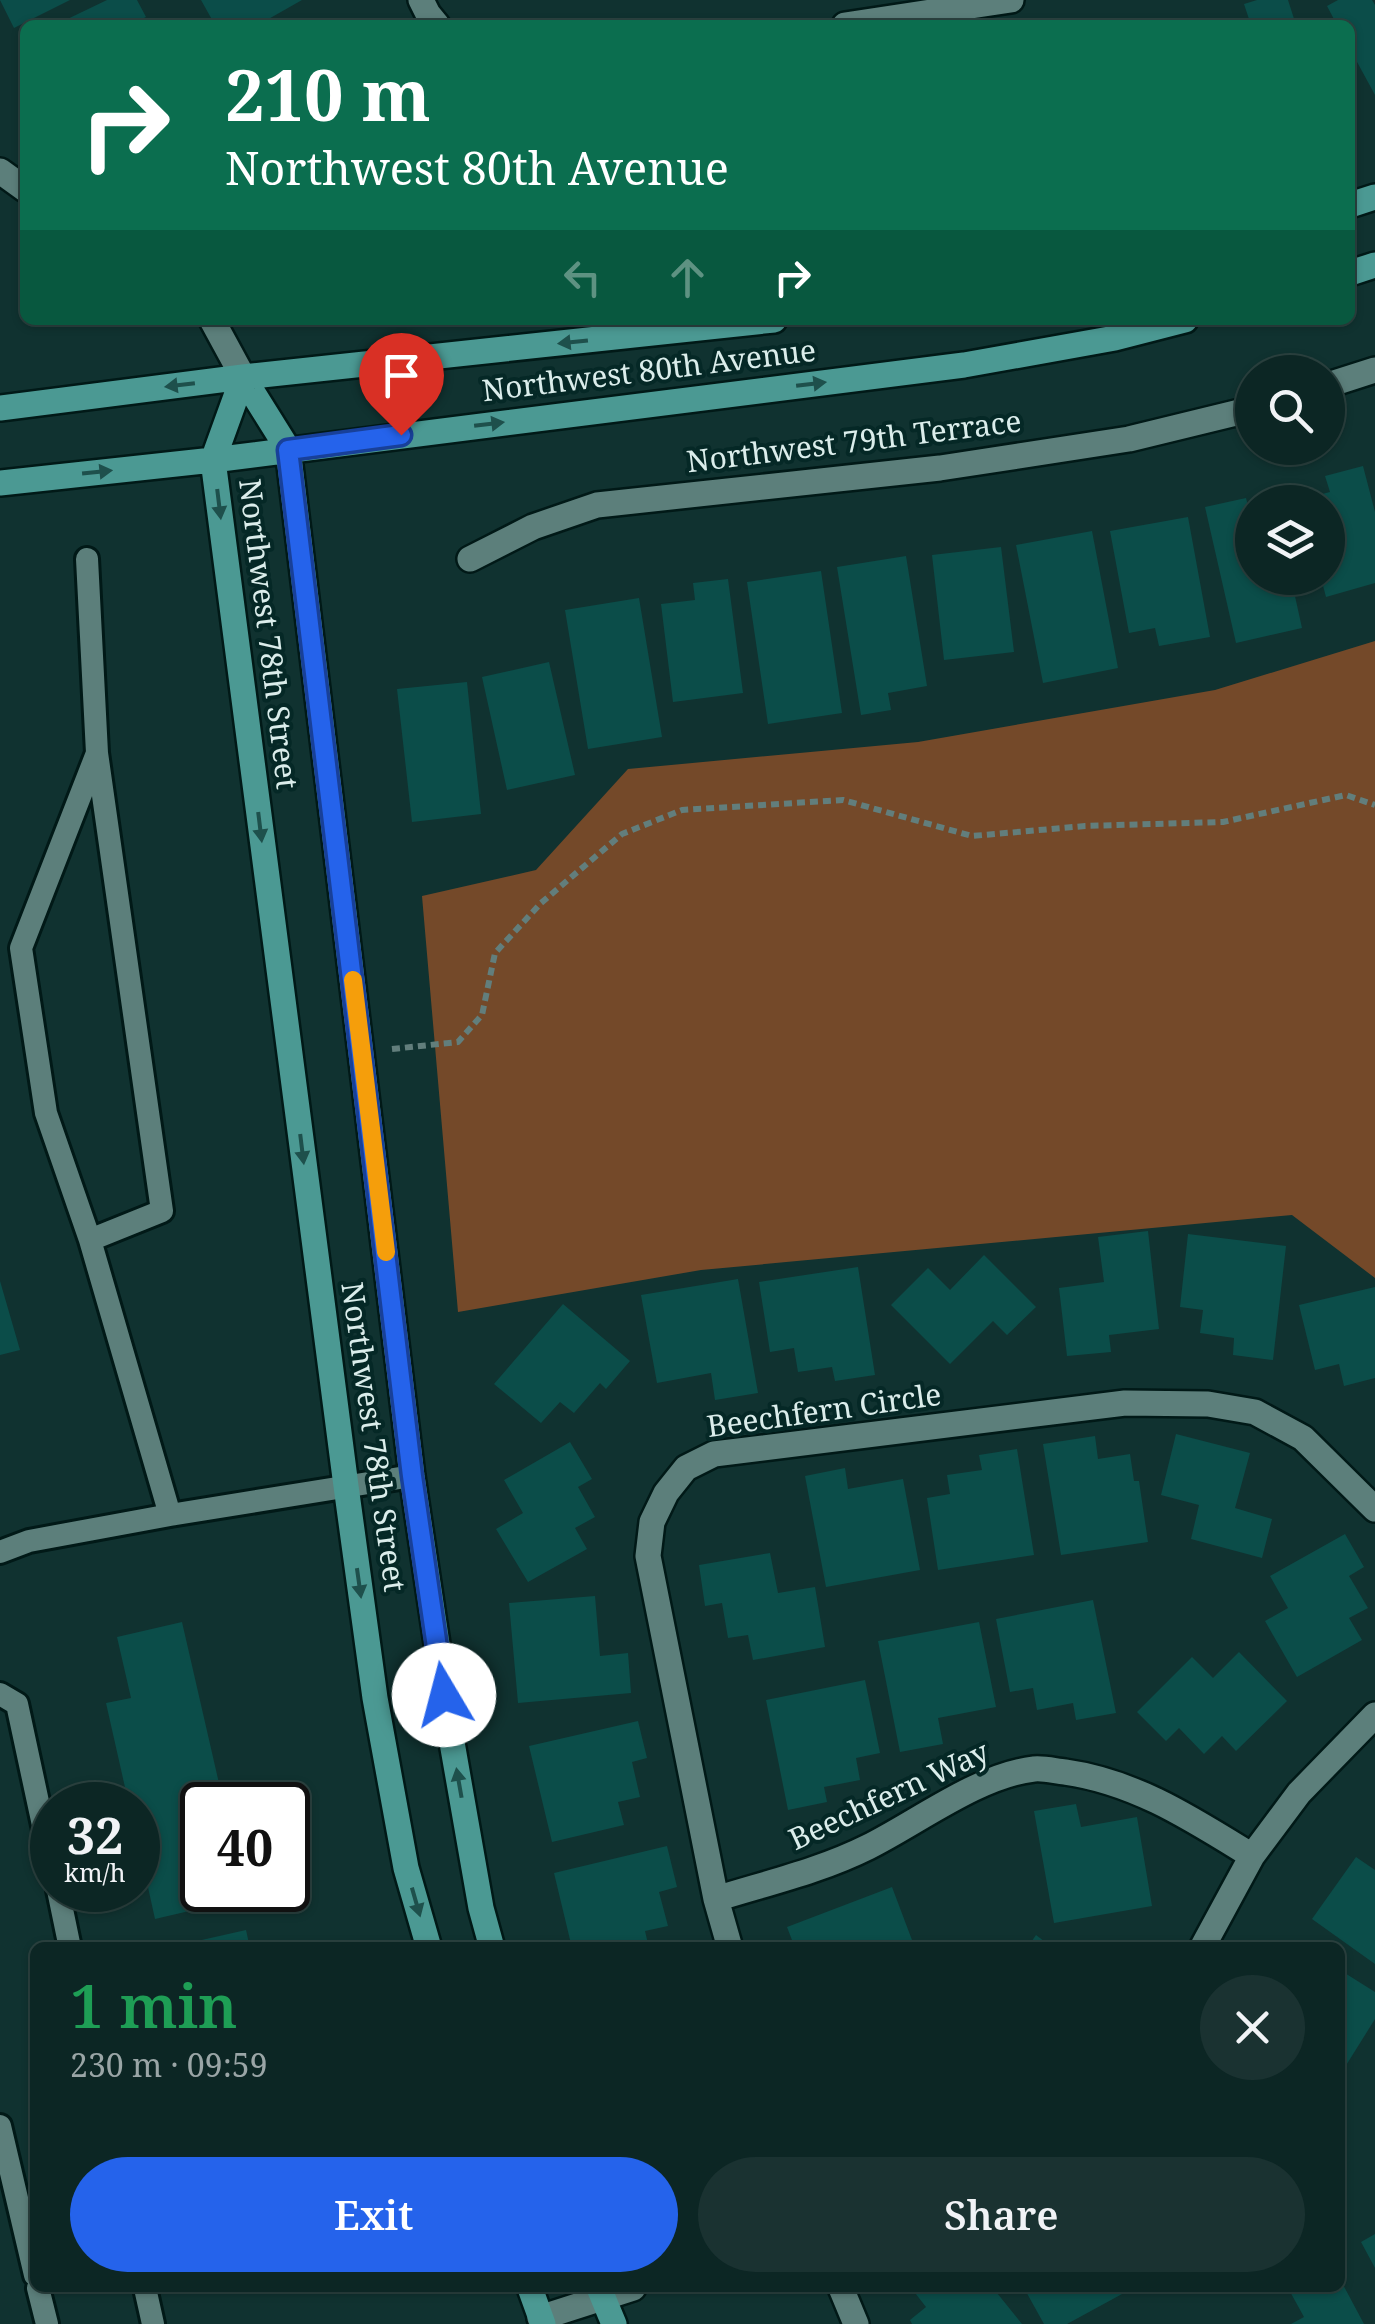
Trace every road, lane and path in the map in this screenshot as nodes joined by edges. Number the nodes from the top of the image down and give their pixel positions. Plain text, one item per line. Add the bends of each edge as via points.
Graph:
1 (1011, 0) edge
2 (878, 20) edge
3 (0, 171) edge
4 (20, 186) edge
5 (215, 325) edge
6 (728, 325) edge
7 (1165, 325) edge
8 (1375, 370) edge
9 (243, 378) junction
10 (1345, 380) edge
11 (0, 408) edge
12 (1235, 413) edge
13 (288, 450) junction
14 (213, 460) junction
15 (0, 483) edge
16 (87, 559) dead end
17 (470, 559) dead end
18 (97, 752) junction
19 (1375, 806) edge
20 (361, 1052) junction
21 (90, 1240) junction
22 (412, 1476) junction
23 (346, 1486) junction
24 (1375, 1509) edge
25 (170, 1515) junction
26 (0, 1552) edge
27 (0, 1694) edge
28 (1375, 1716) edge
29 (33, 1782) edge
30 (1252, 1856) junction
31 (716, 1899) junction
32 (63, 1912) edge
33 (69, 1942) edge
34 (427, 1942) edge
35 (490, 1942) edge
36 (728, 1942) edge
37 (1205, 1942) edge
38 (0, 2126) edge
39 (30, 2254) edge
40 (39, 2292) edge
41 (146, 2292) edge
42 (531, 2292) edge
43 (601, 2292) edge
44 (843, 2292) edge
45 (542, 2321) edge
46 (46, 2324) edge
47 (153, 2324) edge
48 (614, 2324) edge
49 (856, 2324) edge

1 - 2 street
3 - 4 street
5 - 9 street
6 -> 9 street, Northwest 80th Avenue
13 -> 7 street, Northwest 80th Avenue via 964,365
8 - 10 street
9 -> 11 street, Northwest 80th Avenue
9 - 13 street, Northwest 78th Street
9 - 14 street, Northwest 78th Street
12 - 17 street, Northwest 79th Terrace via 1129,439 959,465 598,504
13 - 14 street, Northwest 80th Avenue
13 - 20 street, Northwest 78th Street
15 -> 14 street, Northwest 80th Avenue
14 -> 23 street, Northwest 78th Street
16 - 18 lane
18 - 21 lane via 21,948 46,1114
18 - 21 lane via 162,1212
19 - 20 path via 1346,794 1223,822 972,836 843,800 682,810 622,834 540,904 495,953 482,1015 458,1042
20 - 22 street, Northwest 78th Street
21 - 25 lane
22 - 23 lane
35 -> 22 street, Northwest 78th Street
23 - 25 lane
23 -> 34 street, Northwest 78th Street via 375,1698 406,1868
24 - 31 street, Beechfern Circle via 1304,1438 1255,1412 1208,1404 1125,1403 714,1454 686,1468 652,1522 648,1556
25 - 26 lane
27 - 29 lane via 16,1704
28 - 30 street via 1298,1793
30 - 31 street, Beechfern Way via 1136,1790 1036,1769 992,1780 821,1867
30 - 37 street
31 - 36 street, Beechfern Circle
32 - 33 lane
38 - 39 lane
40 - 46 lane
41 - 47 lane
42 - 45 street
43 - 45 street
43 - 48 street
44 - 49 street

